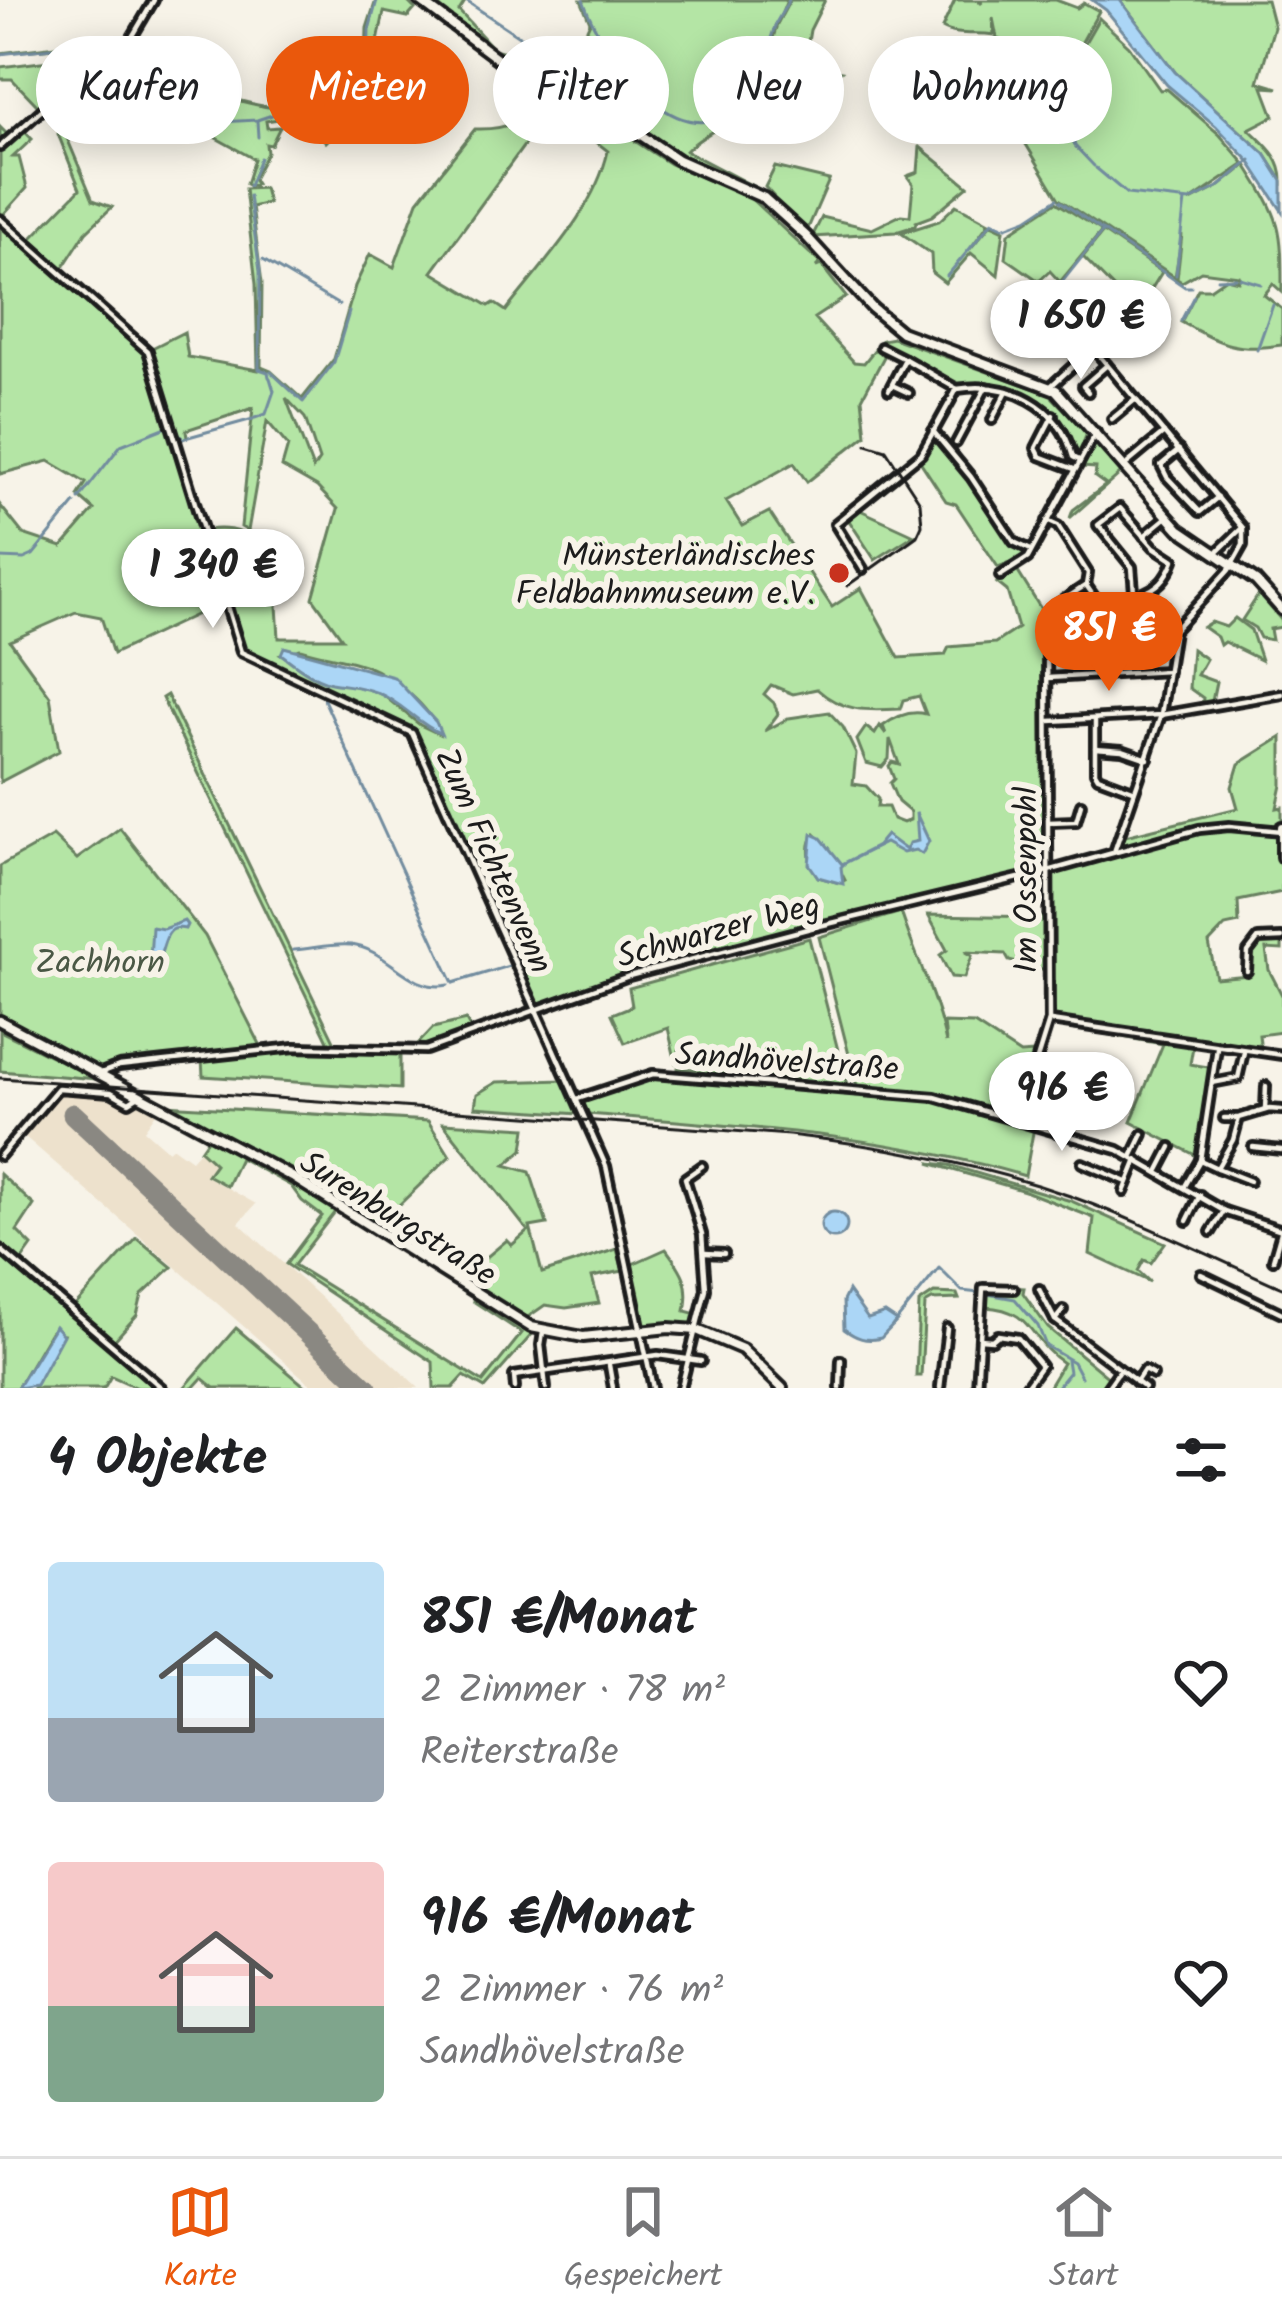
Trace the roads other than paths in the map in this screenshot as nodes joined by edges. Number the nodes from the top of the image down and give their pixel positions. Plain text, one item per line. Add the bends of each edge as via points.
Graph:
1 (154, 0) edge
2 (419, 0) edge
3 (0, 147) edge
4 (0, 219) edge
5 (881, 347) dead end
6 (905, 359) junction
7 (1107, 365) junction
8 (986, 387) junction
9 (1051, 387) junction
10 (1083, 387) dead end
11 (958, 389) junction
12 (1007, 391) junction
13 (909, 393) dead end
14 (1136, 399) junction
15 (1053, 415) junction
16 (1112, 419) dead end
17 (992, 420) dead end
18 (933, 431) junction
19 (1096, 432) junction
20 (1165, 433) junction
21 (956, 443) dead end
22 (1180, 450) junction
23 (1079, 460) junction
24 (1127, 463) dead end
25 (1074, 469) junction
26 (1218, 497) junction
27 (1167, 517) junction
28 (1047, 521) junction
29 (1243, 528) junction
30 (1144, 536) junction
31 (1032, 550) junction
32 (1219, 550) dead end
33 (1232, 565) junction
34 (863, 569) dead end
35 (1000, 575) dead end
36 (1086, 585) junction
37 (1095, 598) dead end
38 (1056, 604) dead end
39 (1282, 610) edge
40 (1174, 630) junction
41 (1168, 671) junction
42 (1048, 678) junction
43 (1282, 694) edge
44 (1161, 716) junction
45 (1095, 720) junction
46 (1049, 721) junction
47 (1095, 748) junction
48 (1148, 759) junction
49 (1136, 791) junction
50 (1082, 804) dead end
51 (1048, 822) junction
52 (1282, 829) edge
53 (1114, 853) junction
54 (1282, 857) edge
55 (1048, 871) junction
56 (1282, 938) edge
57 (1247, 970) dead end
58 (536, 1010) junction
59 (0, 1021) edge
60 (1049, 1021) junction
61 (1217, 1048) junction
62 (1244, 1052) junction
63 (1282, 1055) edge
64 (98, 1073) junction
65 (1212, 1082) junction
66 (1266, 1086) dead end
67 (138, 1095) junction
68 (577, 1099) junction
69 (1265, 1110) junction
70 (1282, 1110) edge
71 (1224, 1118) dead end
72 (1239, 1118) junction
73 (1018, 1120) junction
74 (1143, 1134) dead end
75 (1171, 1148) dead end
76 (1253, 1148) dead end
77 (1282, 1150) edge
78 (0, 1156) edge
79 (1135, 1158) junction
80 (1200, 1160) junction
81 (1082, 1163) dead end
82 (702, 1166) dead end
83 (1217, 1168) junction
84 (1159, 1170) junction
85 (1250, 1180) dead end
86 (1127, 1182) junction
87 (1185, 1186) junction
88 (1124, 1192) dead end
89 (1200, 1195) junction
90 (1224, 1211) junction
91 (1187, 1221) dead end
92 (1282, 1230) edge
93 (1211, 1232) dead end
94 (0, 1249) edge
95 (705, 1253) junction
96 (724, 1254) dead end
97 (1273, 1260) dead end
98 (1201, 1274) dead end
99 (1014, 1289) dead end
100 (1040, 1289) dead end
101 (1063, 1310) dead end
102 (1282, 1313) edge
103 (1054, 1320) junction
104 (947, 1328) dead end
105 (641, 1330) junction
106 (697, 1330) junction
107 (543, 1332) junction
108 (980, 1339) junction
109 (646, 1358) junction
110 (689, 1358) junction
111 (842, 1360) dead end
112 (701, 1361) dead end
113 (609, 1365) junction
114 (1119, 1371) junction
115 (544, 1372) junction
116 (1153, 1376) dead end
117 (1136, 1382) junction
118 (162, 1388) edge
119 (515, 1388) edge
120 (546, 1388) edge
121 (614, 1388) edge
122 (653, 1388) edge
123 (681, 1388) edge
124 (782, 1388) edge
125 (840, 1388) edge
126 (940, 1388) edge
127 (977, 1388) edge
128 (1025, 1388) edge
129 (1107, 1388) edge
130 (1145, 1388) edge

1 - 3 street via 115,66 44,108
2 - 9 main road via 486,51 678,160 764,198 901,332
4 - 58 street, Zum Fichtenvenn via 148,351 241,652 412,733
5 - 6 street
6 - 11 street
6 - 13 street via 891,387
7 - 9 street via 1093,348
7 - 10 street
7 - 14 street
8 - 11 street
8 - 12 street
8 - 21 street
9 - 19 main road
11 - 18 street
12 - 15 street
12 - 17 street
14 - 16 street
14 - 20 street
15 - 23 street
15 - 25 street via 1036,448
18 - 31 street via 1014,542
18 - 34 street via 921,454 835,524
19 - 23 street
19 - 27 main road
20 - 22 street
20 - 24 street
22 - 26 street
22 - 26 street via 1161,466 1167,477 1200,512
23 - 25 street
25 - 28 street
26 - 29 street
27 - 30 street
27 - 33 main road
28 - 31 street
28 - 36 street via 1088,573
29 - 32 street
29 - 33 street
30 - 30 street via 1120,508 1098,525 1132,567 1136,595 1154,590 1174,560
31 - 35 street
33 - 39 main road
33 - 40 street
36 - 37 street
36 - 38 street
40 - 41 street
40 - 42 street, Im Ossenpohl via 1047,636
41 - 42 street
41 - 44 street
42 - 46 street, Im Ossenpohl
43 - 44 street
44 - 45 street
44 - 48 street
45 - 46 street
45 - 47 street
46 - 51 street, Im Ossenpohl
47 - 48 street
47 - 49 street via 1098,778
48 - 49 street
49 - 53 street
50 - 51 street via 1076,821
51 - 55 street, Im Ossenpohl
52 - 53 street, Schwarzer Weg via 1199,829
52 - 54 main road
53 - 55 street, Schwarzer Weg
55 - 58 street, Schwarzer Weg via 629,976
55 - 60 street, Im Ossenpohl
56 - 57 street via 1258,939
58 - 64 street, Schwarzer Weg via 426,1050 295,1047
58 - 68 street, Zum Fichtenvenn
59 - 64 main road, Surenburgstraße
60 - 61 street
60 - 73 street, Im Ossenpohl
61 - 62 street
61 - 65 street
62 - 63 street
62 - 65 street via 1238,1078
64 - 67 main road, Surenburgstraße
65 - 80 street
66 - 69 street
67 - 78 street via 129,1102 111,1092 58,1088
67 - 107 main road, Surenburgstraße via 294,1178
68 - 73 street, Sandhövelstraße via 653,1074 921,1095
68 - 105 street, Zum Fichtenvenn via 606,1166
69 - 70 street
69 - 72 street
71 - 72 street
72 - 83 street
73 - 79 street, Sandhövelstraße
74 - 79 street
75 - 84 street
76 - 77 street
79 - 84 street, Sandhövelstraße
79 - 86 street
80 - 83 street
80 - 87 street
81 - 86 street
82 - 95 street via 685,1178
83 - 85 street
84 - 87 street, Sandhövelstraße
86 - 88 street
87 - 89 street, Sandhövelstraße
89 - 90 street, Sandhövelstraße
89 - 91 street
90 - 92 street, Sandhövelstraße
90 - 93 street
92 - 97 street, Sandhövelstraße
94 - 118 street
95 - 96 street
95 - 106 street
98 - 102 street
99 - 108 street via 983,1288
100 - 103 street
101 - 103 street
103 - 114 street
104 - 126 street
105 - 106 main road, Surenburgstraße
105 - 107 main road, Surenburgstraße
105 - 109 street, Zum Fichtenvenn
106 - 110 street
106 - 124 main road, Surenburgstraße via 742,1349
107 - 115 street
108 - 127 street
108 - 128 street via 1018,1338 1041,1366
109 - 110 street
109 - 113 street
109 - 122 street, Zum Fichtenvenn
110 - 112 street
110 - 123 street
111 - 125 street
113 - 115 street
113 - 121 street
114 - 117 street
114 - 129 street
115 - 119 street via 514,1376
115 - 120 street
116 - 117 street via 1144,1370
117 - 130 street

